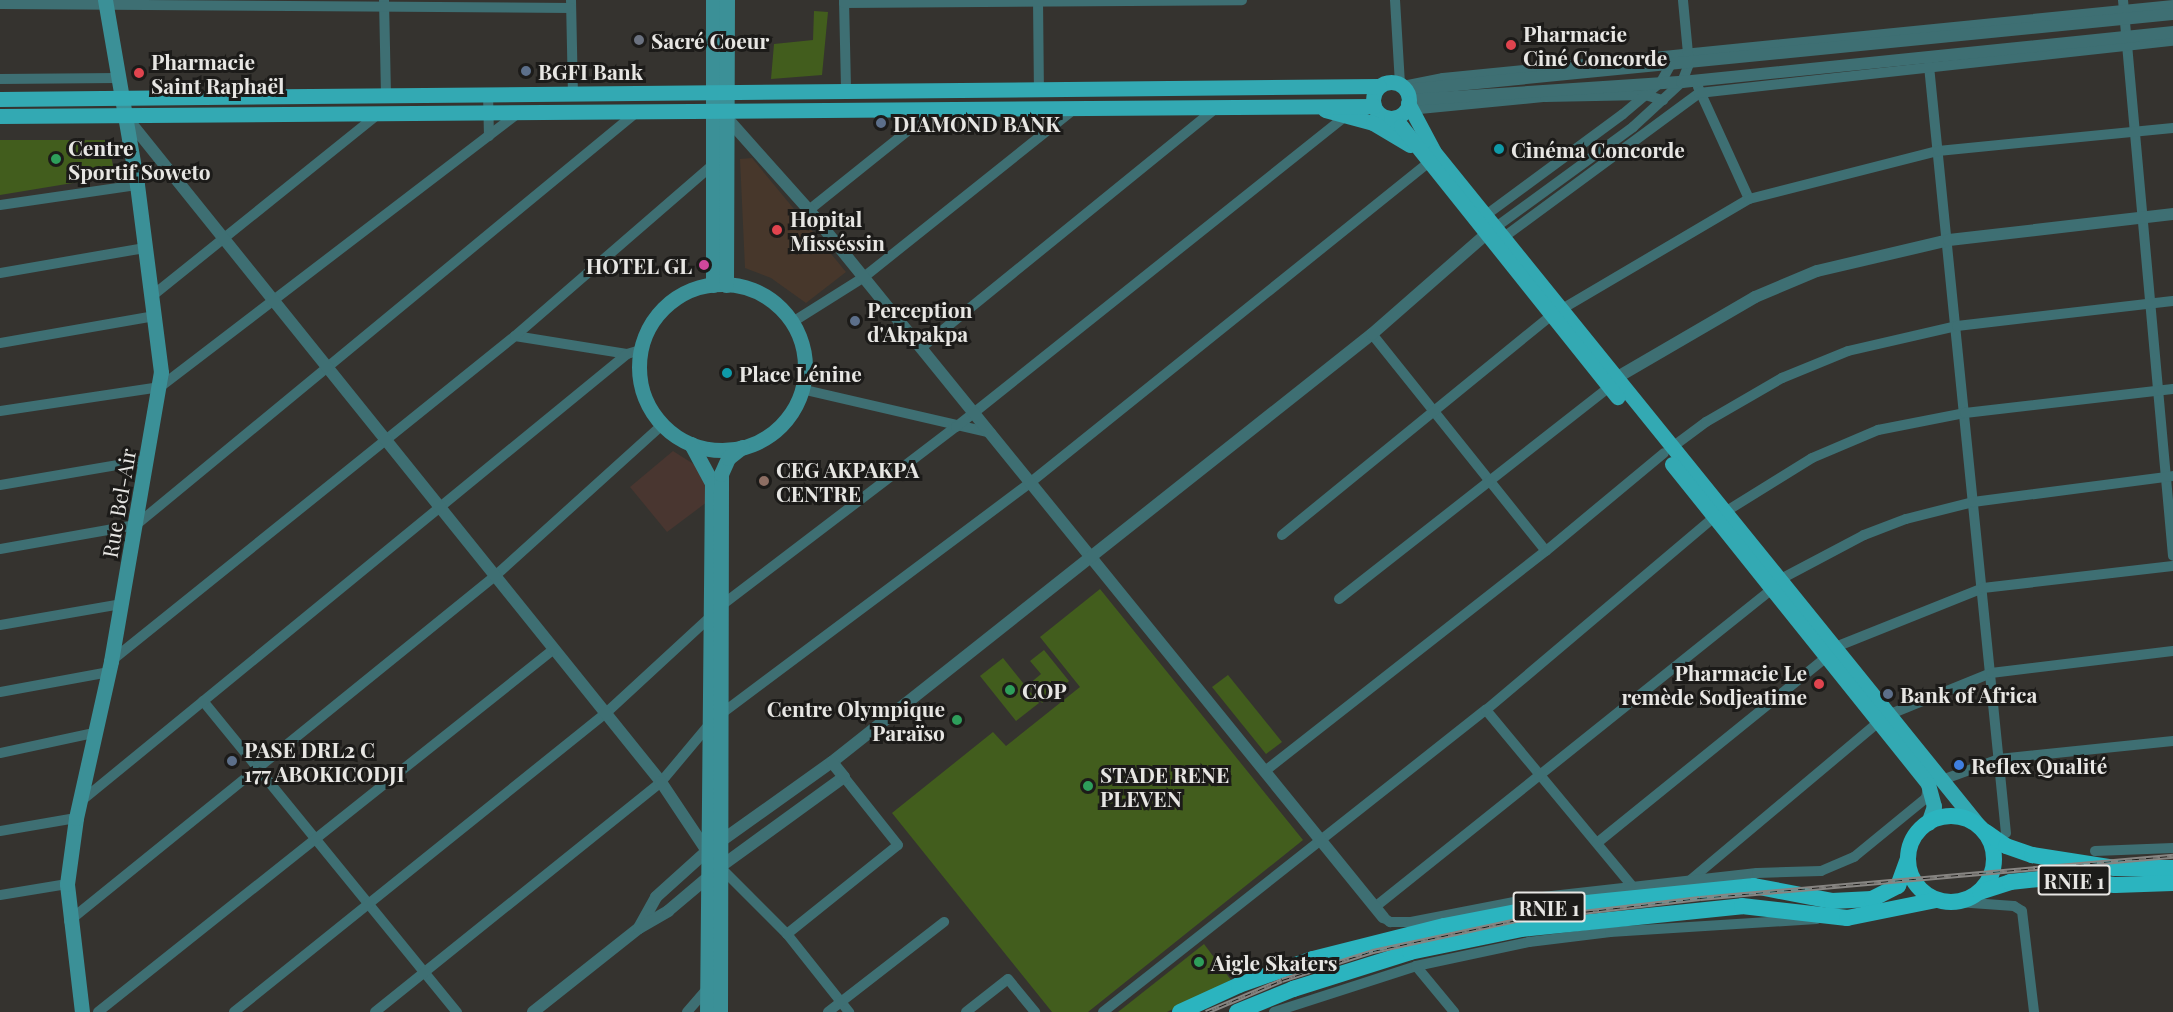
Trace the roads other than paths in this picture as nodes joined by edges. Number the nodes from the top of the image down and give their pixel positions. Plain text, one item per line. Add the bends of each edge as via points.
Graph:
1 (713, 0) edge
2 (728, 0) edge
3 (1242, 0) edge
4 (1395, 0) edge
5 (1683, 0) edge
6 (844, 1) edge
7 (1038, 1) edge
8 (105, 2) edge
9 (384, 3) edge
10 (0, 4) edge
11 (571, 4) edge
12 (2173, 5) edge
13 (2124, 9) edge
14 (2173, 14) edge
15 (2173, 32) edge
16 (2127, 40) junction
17 (2173, 42) edge
18 (1688, 59) junction
19 (1671, 64) junction
20 (1929, 66) junction
21 (118, 78) junction
22 (0, 79) edge
23 (1661, 82) junction
24 (1682, 82) junction
25 (1379, 86) junction
26 (1698, 87) junction
27 (720, 89) junction
28 (1039, 89) junction
29 (846, 91) junction
30 (573, 92) junction
31 (488, 93) junction
32 (386, 95) junction
33 (1645, 95) junction
34 (122, 96) junction
35 (1406, 96) junction
36 (0, 99) edge
37 (1663, 100) junction
38 (1290, 105) junction
39 (1219, 106) junction
40 (1374, 106) junction
41 (1077, 107) junction
42 (711, 108) junction
43 (640, 109) junction
44 (934, 110) junction
45 (726, 112) junction
46 (519, 113) junction
47 (377, 115) junction
48 (489, 115) junction
49 (1347, 115) junction
50 (0, 116) edge
51 (126, 117) junction
52 (1391, 118) junction
53 (2173, 128) edge
54 (2133, 131) junction
55 (489, 136) junction
56 (1938, 151) junction
57 (1423, 156) junction
58 (711, 166) junction
59 (137, 185) junction
60 (1749, 199) junction
61 (0, 205) edge
62 (809, 210) junction
63 (1486, 214) junction
64 (2173, 214) edge
65 (2142, 218) junction
66 (1495, 233) junction
67 (223, 239) junction
68 (1949, 240) junction
69 (145, 248) junction
70 (0, 273) edge
71 (864, 277) junction
72 (720, 285) junction
73 (152, 296) junction
74 (273, 301) junction
75 (2173, 301) edge
76 (2150, 303) junction
77 (1557, 312) junction
78 (155, 316) junction
79 (791, 323) junction
80 (1957, 326) junction
81 (1372, 334) junction
82 (515, 336) junction
83 (0, 342) edge
84 (922, 347) junction
85 (634, 352) junction
86 (328, 369) junction
87 (1612, 383) junction
88 (160, 387) junction
89 (801, 389) junction
90 (2173, 389) edge
91 (2159, 390) junction
92 (0, 411) edge
93 (1434, 411) junction
94 (974, 413) junction
95 (1965, 413) junction
96 (662, 424) junction
97 (956, 427) junction
98 (990, 433) junction
99 (385, 440) junction
100 (691, 444) junction
101 (742, 447) junction
102 (1668, 450) junction
103 (146, 460) junction
104 (2170, 477) edge
105 (1490, 481) junction
106 (1030, 482) junction
107 (0, 485) edge
108 (1973, 502) junction
109 (440, 507) junction
110 (1719, 515) junction
111 (136, 525) junction
112 (1282, 535) dead end
113 (0, 549) edge
114 (1546, 551) junction
115 (2173, 556) edge
116 (1091, 557) junction
117 (2173, 566) edge
118 (495, 576) junction
119 (1776, 584) junction
120 (1983, 588) junction
121 (1339, 599) dead end
122 (122, 604) junction
123 (722, 605) junction
124 (709, 618) junction
125 (0, 624) edge
126 (554, 649) junction
127 (2173, 651) edge
128 (1830, 652) junction
129 (110, 666) junction
130 (1991, 673) junction
131 (0, 692) edge
132 (203, 701) junction
133 (1486, 710) junction
134 (606, 713) junction
135 (721, 714) junction
136 (1883, 719) junction
137 (708, 726) junction
138 (93, 733) junction
139 (2173, 741) edge
140 (0, 753) edge
141 (1999, 759) junction
142 (832, 762) junction
143 (258, 768) junction
144 (1264, 771) junction
145 (1539, 775) junction
146 (844, 777) junction
147 (661, 782) junction
148 (1935, 782) junction
149 (80, 802) junction
150 (76, 818) junction
151 (1928, 823) junction
152 (1981, 828) junction
153 (0, 831) edge
154 (2006, 833) dead end
155 (315, 839) junction
156 (1320, 839) junction
157 (722, 840) junction
158 (1596, 843) junction
159 (2173, 848) edge
160 (707, 851) junction
161 (2095, 851) dead end
162 (1908, 859) junction
163 (720, 867) junction
164 (2173, 868) edge
165 (707, 877) junction
166 (1688, 882) junction
167 (2173, 883) edge
168 (67, 884) junction
169 (1633, 887) junction
170 (1977, 894) junction
171 (0, 896) edge
172 (1936, 900) junction
173 (1957, 902) junction
174 (368, 904) junction
175 (1375, 907) junction
176 (1383, 917) joint
177 (1696, 918) junction
178 (68, 922) junction
179 (944, 922) dead end
180 (639, 928) junction
181 (787, 934) junction
182 (1416, 966) junction
183 (424, 972) junction
184 (707, 989) junction
185 (841, 1002) junction
186 (82, 1012) edge
187 (98, 1012) edge
188 (234, 1012) edge
189 (375, 1012) edge
190 (457, 1012) edge
191 (533, 1012) edge
192 (687, 1012) edge
193 (707, 1012) edge
194 (720, 1012) edge
195 (828, 1012) edge
196 (849, 1012) edge
197 (966, 1012) edge
198 (1035, 1012) edge
199 (1103, 1012) edge
200 (1180, 1012) edge
201 (1237, 1012) edge
202 (1274, 1012) edge
203 (1454, 1012) edge
204 (2034, 1012) edge

1 - 27 main road
2 - 27 main road
3 - 7 street
4 - 35 street
5 - 18 street
6 - 7 street
6 - 29 street
7 - 28 street
8 - 9 street
8 - 10 street
8 - 21 main road, Rue Bel-Air
9 - 11 street
9 - 32 street
11 - 30 street
12 - 13 street
13 - 14 street
13 - 16 street
13 - 18 street
15 - 16 street
16 - 17 street
16 - 20 street
16 - 26 street
16 - 54 street
18 - 19 street
18 - 24 street
18 - 35 street via 1443,78
19 - 23 street
19 - 35 street
20 - 26 street
20 - 56 street
21 - 22 street
21 - 34 main road, Rue Bel-Air
23 - 24 street
23 - 33 street
23 - 35 street
24 - 26 street
24 - 37 street
25 - 28 main road
25 - 35 main road via 1390,82
25 - 40 main road via 1373,94
26 - 60 street
26 - 66 street
27 - 29 main road
27 - 30 main road
27 - 42 main road
27 - 45 main road
28 - 29 main road
30 - 31 main road
31 - 32 main road
31 - 48 street
32 - 34 main road
33 - 35 street
33 - 37 street
33 - 63 street
34 - 36 main road
34 - 51 main road, Rue Bel-Air
35 - 52 main road via 1402,113
35 - 63 main road via 1429,145
37 - 66 street
38 - 39 main road
38 - 40 main road
38 - 49 main road
39 - 41 main road
39 - 84 street
40 - 52 main road via 1380,114
41 - 44 main road
41 - 71 street
42 - 43 main road
42 - 45 main road
42 - 58 main road
43 - 46 main road
43 - 86 street
44 - 45 main road
44 - 62 street
45 - 62 street
45 - 72 main road
46 - 48 main road
46 - 55 street
47 - 48 main road
47 - 51 main road
47 - 67 street
48 - 55 street
49 - 57 main road via 1383,127
49 - 94 street
50 - 51 main road
51 - 59 main road, Rue Bel-Air
51 - 67 street
52 - 57 main road
53 - 54 street
54 - 56 street
54 - 65 street
55 - 74 street
56 - 60 street
56 - 68 street
57 - 66 main road
57 - 106 street
58 - 72 main road
58 - 82 street
59 - 61 street
59 - 69 main road, Rue Bel-Air
60 - 77 street
62 - 71 street
63 - 66 main road
64 - 65 street
65 - 68 street
65 - 76 street
66 - 77 main road
66 - 81 street
67 - 73 street
67 - 74 street
68 - 80 street
68 - 87 street via 1816,271 1774,287 1661,349
69 - 70 street
69 - 73 main road, Rue Bel-Air
71 - 79 street
71 - 84 street
72 - 79 main road via 763,296
72 - 85 main road via 687,292 666,307
73 - 78 main road, Rue Bel-Air
74 - 86 street
74 - 88 street
75 - 76 street
76 - 80 street
76 - 91 street
77 - 87 main road
77 - 93 street
78 - 83 street
78 - 88 main road, Rue Bel-Air via 162,359
79 - 89 main road via 804,355
80 - 95 street
80 - 102 street via 1826,358 1715,417
81 - 93 street
81 - 116 street
82 - 85 street
82 - 99 street
84 - 94 street
85 - 96 main road via 642,390
85 - 109 street
86 - 99 street
86 - 111 street
87 - 102 main road
87 - 105 street
88 - 92 street
88 - 103 main road, Rue Bel-Air
89 - 97 street
89 - 101 main road via 781,425
90 - 91 street
91 - 95 street
91 - 104 street
93 - 105 street
93 - 112 street
94 - 97 street
94 - 98 street
95 - 108 street
95 - 110 street via 1878,430 1837,445
96 - 100 main road
96 - 118 street
97 - 98 street
97 - 123 street
98 - 106 street
99 - 109 street
99 - 129 street
100 - 101 main road via 722,450
100 - 124 main road via 706,465 712,483
101 - 123 main road via 728,458 721,474
102 - 110 main road
102 - 114 street
103 - 107 street
103 - 111 main road, Rue Bel-Air
104 - 108 street
104 - 115 street
105 - 114 street
105 - 121 street
106 - 116 street
106 - 135 street
108 - 119 street via 1884,526
108 - 120 street
109 - 118 street
109 - 132 street
110 - 119 main road
110 - 133 street
111 - 113 street
111 - 122 main road, Rue Bel-Air
114 - 144 street
116 - 142 street
116 - 144 street
117 - 120 street
118 - 126 street
118 - 143 street
119 - 128 main road
119 - 145 street
120 - 128 street
120 - 130 street
122 - 125 street
122 - 129 main road, Rue Bel-Air
123 - 135 main road
124 - 134 street
124 - 137 main road
126 - 134 street
126 - 155 street
127 - 130 street
128 - 136 main road
128 - 158 street
129 - 131 street
129 - 138 main road, Rue Bel-Air
130 - 136 street
130 - 141 street
132 - 143 street
132 - 149 street
133 - 145 street
133 - 156 street
134 - 147 street
134 - 174 street
135 - 157 main road
136 - 148 main road
136 - 166 street
137 - 147 street
137 - 160 main road
138 - 140 street
138 - 149 main road, Rue Bel-Air
139 - 141 street
141 - 148 street
141 - 154 street
142 - 146 street
142 - 157 street
143 - 155 street
143 - 178 street
144 - 156 street
145 - 158 street
145 - 175 street
146 - 163 street
146 - 181 street via 898,845
147 - 160 street
147 - 183 street
148 - 151 main road via 1934,806
148 - 152 main road
148 - 166 street via 1926,798 1854,856 1834,867
149 - 150 main road, Rue Bel-Air
150 - 153 street
150 - 168 main road, Rue Bel-Air
151 - 152 highway, RNIE 1 via 1955,817
151 - 162 highway, RNIE 1 via 1912,841
152 - 164 highway, RNIE 1 via 2006,846 2032,855 2115,868
152 - 170 highway via 1993,847 1994,864 1988,882
155 - 174 street
155 - 187 street
156 - 175 street
156 - 199 street
157 - 160 street
157 - 163 main road
158 - 169 street
159 - 161 street
160 - 165 main road
160 - 180 street via 656,897
162 - 172 highway via 1915,884
162 - 200 highway, RNIE 1 via 1898,886 1872,899 1832,901 1754,886 1538,908 1444,926 1313,959 1239,985
163 - 165 street
163 - 181 street
163 - 194 main road
165 - 180 street via 668,911
165 - 184 main road
166 - 169 street
167 - 170 highway, RNIE 1 via 2115,885 2049,878 1998,885
168 - 171 street
168 - 178 main road, Rue Bel-Air
169 - 176 street via 1506,902 1411,922 1390,922
170 - 173 highway, RNIE 1
172 - 173 highway, RNIE 1
172 - 177 highway, RNIE 1 via 1873,915 1830,917 1770,906
173 - 204 street via 2006,905 2022,911
174 - 183 street
174 - 188 street
175 - 176 street
177 - 182 street via 1559,937
177 - 201 highway, RNIE 1 via 1554,924 1468,939 1345,972
178 - 186 main road, Rue Bel-Air
179 - 185 street
180 - 191 street
181 - 185 street
182 - 202 street
182 - 203 street
183 - 189 street
183 - 190 street
184 - 192 street
184 - 193 main road
185 - 195 street
185 - 196 street
197 - 198 street via 1008,979

